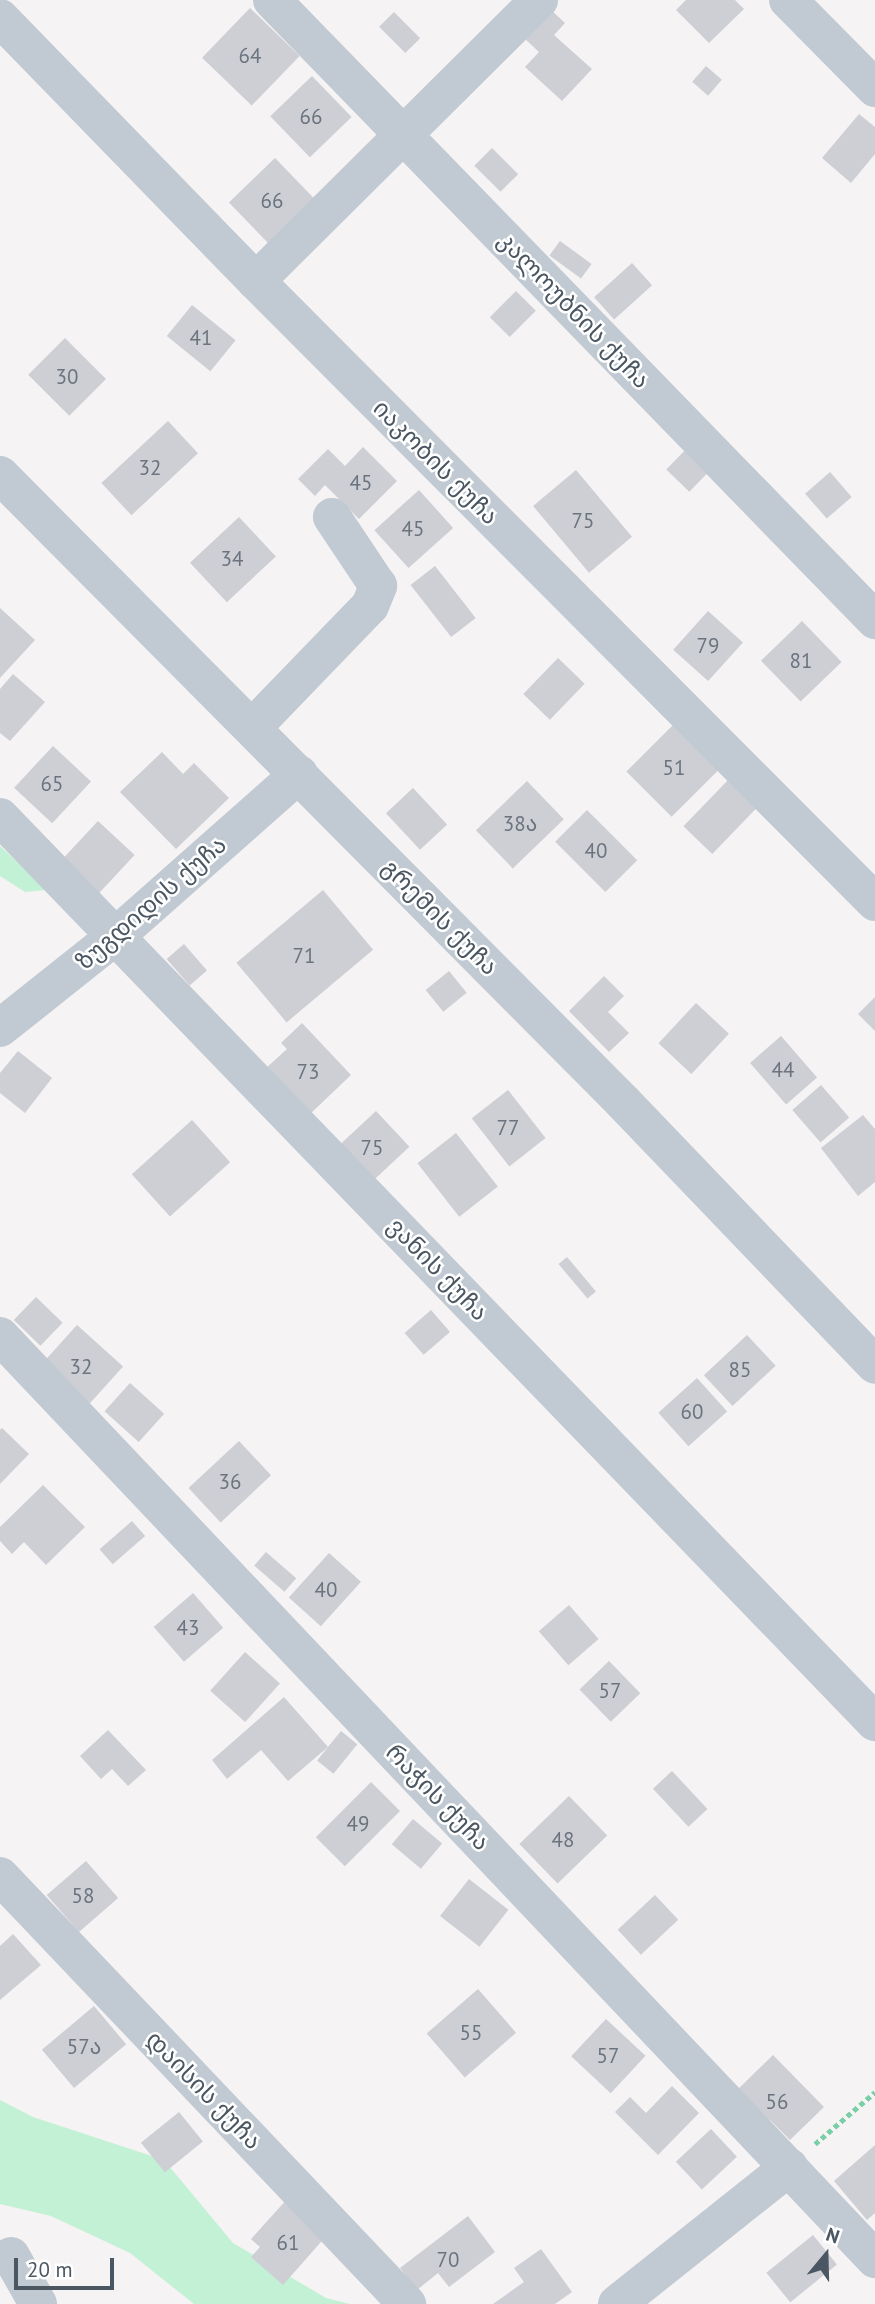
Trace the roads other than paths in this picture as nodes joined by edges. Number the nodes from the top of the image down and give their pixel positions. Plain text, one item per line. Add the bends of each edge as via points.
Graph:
1 (272, 0) edge
2 (539, 0) edge
3 (788, 0) edge
4 (0, 18) edge
5 (875, 88) edge
6 (404, 137) junction
7 (256, 281) junction
8 (0, 475) edge
9 (332, 517) dead end
10 (875, 620) edge
11 (253, 726) junction
12 (299, 774) junction
13 (0, 817) edge
14 (875, 902) edge
15 (117, 935) junction
16 (0, 1028) edge
17 (0, 1336) edge
18 (875, 1365) edge
19 (875, 1722) edge
20 (0, 1876) edge
21 (789, 2167) junction
22 (11, 2256) dead end
23 (875, 2259) edge
24 (38, 2304) edge
25 (407, 2304) edge
26 (617, 2304) edge

1 - 6 street, კალოუბნის ქუჩა
2 - 6 street
3 - 5 street
4 - 7 street, იაკობის ქუჩა
6 - 7 street
6 - 10 street, კალოუბნის ქუჩა
7 - 14 street, იაკობის ქუჩა
8 - 11 street, გრემის ქუჩა
9 - 11 street via 378,586 370,606
11 - 12 street, გრემის ქუჩა
12 - 15 street, ზუგდიდის ქუჩა
12 - 18 street, გრემის ქუჩა
13 - 15 street, ვანის ქუჩა
15 - 16 street, ზუგდიდის ქუჩა
15 - 19 street, ვანის ქუჩა
17 - 21 street, რაჭის ქუჩა
20 - 25 street, დაისის ქუჩა
21 - 23 street, რაჭის ქუჩა
21 - 26 street
22 - 24 street

